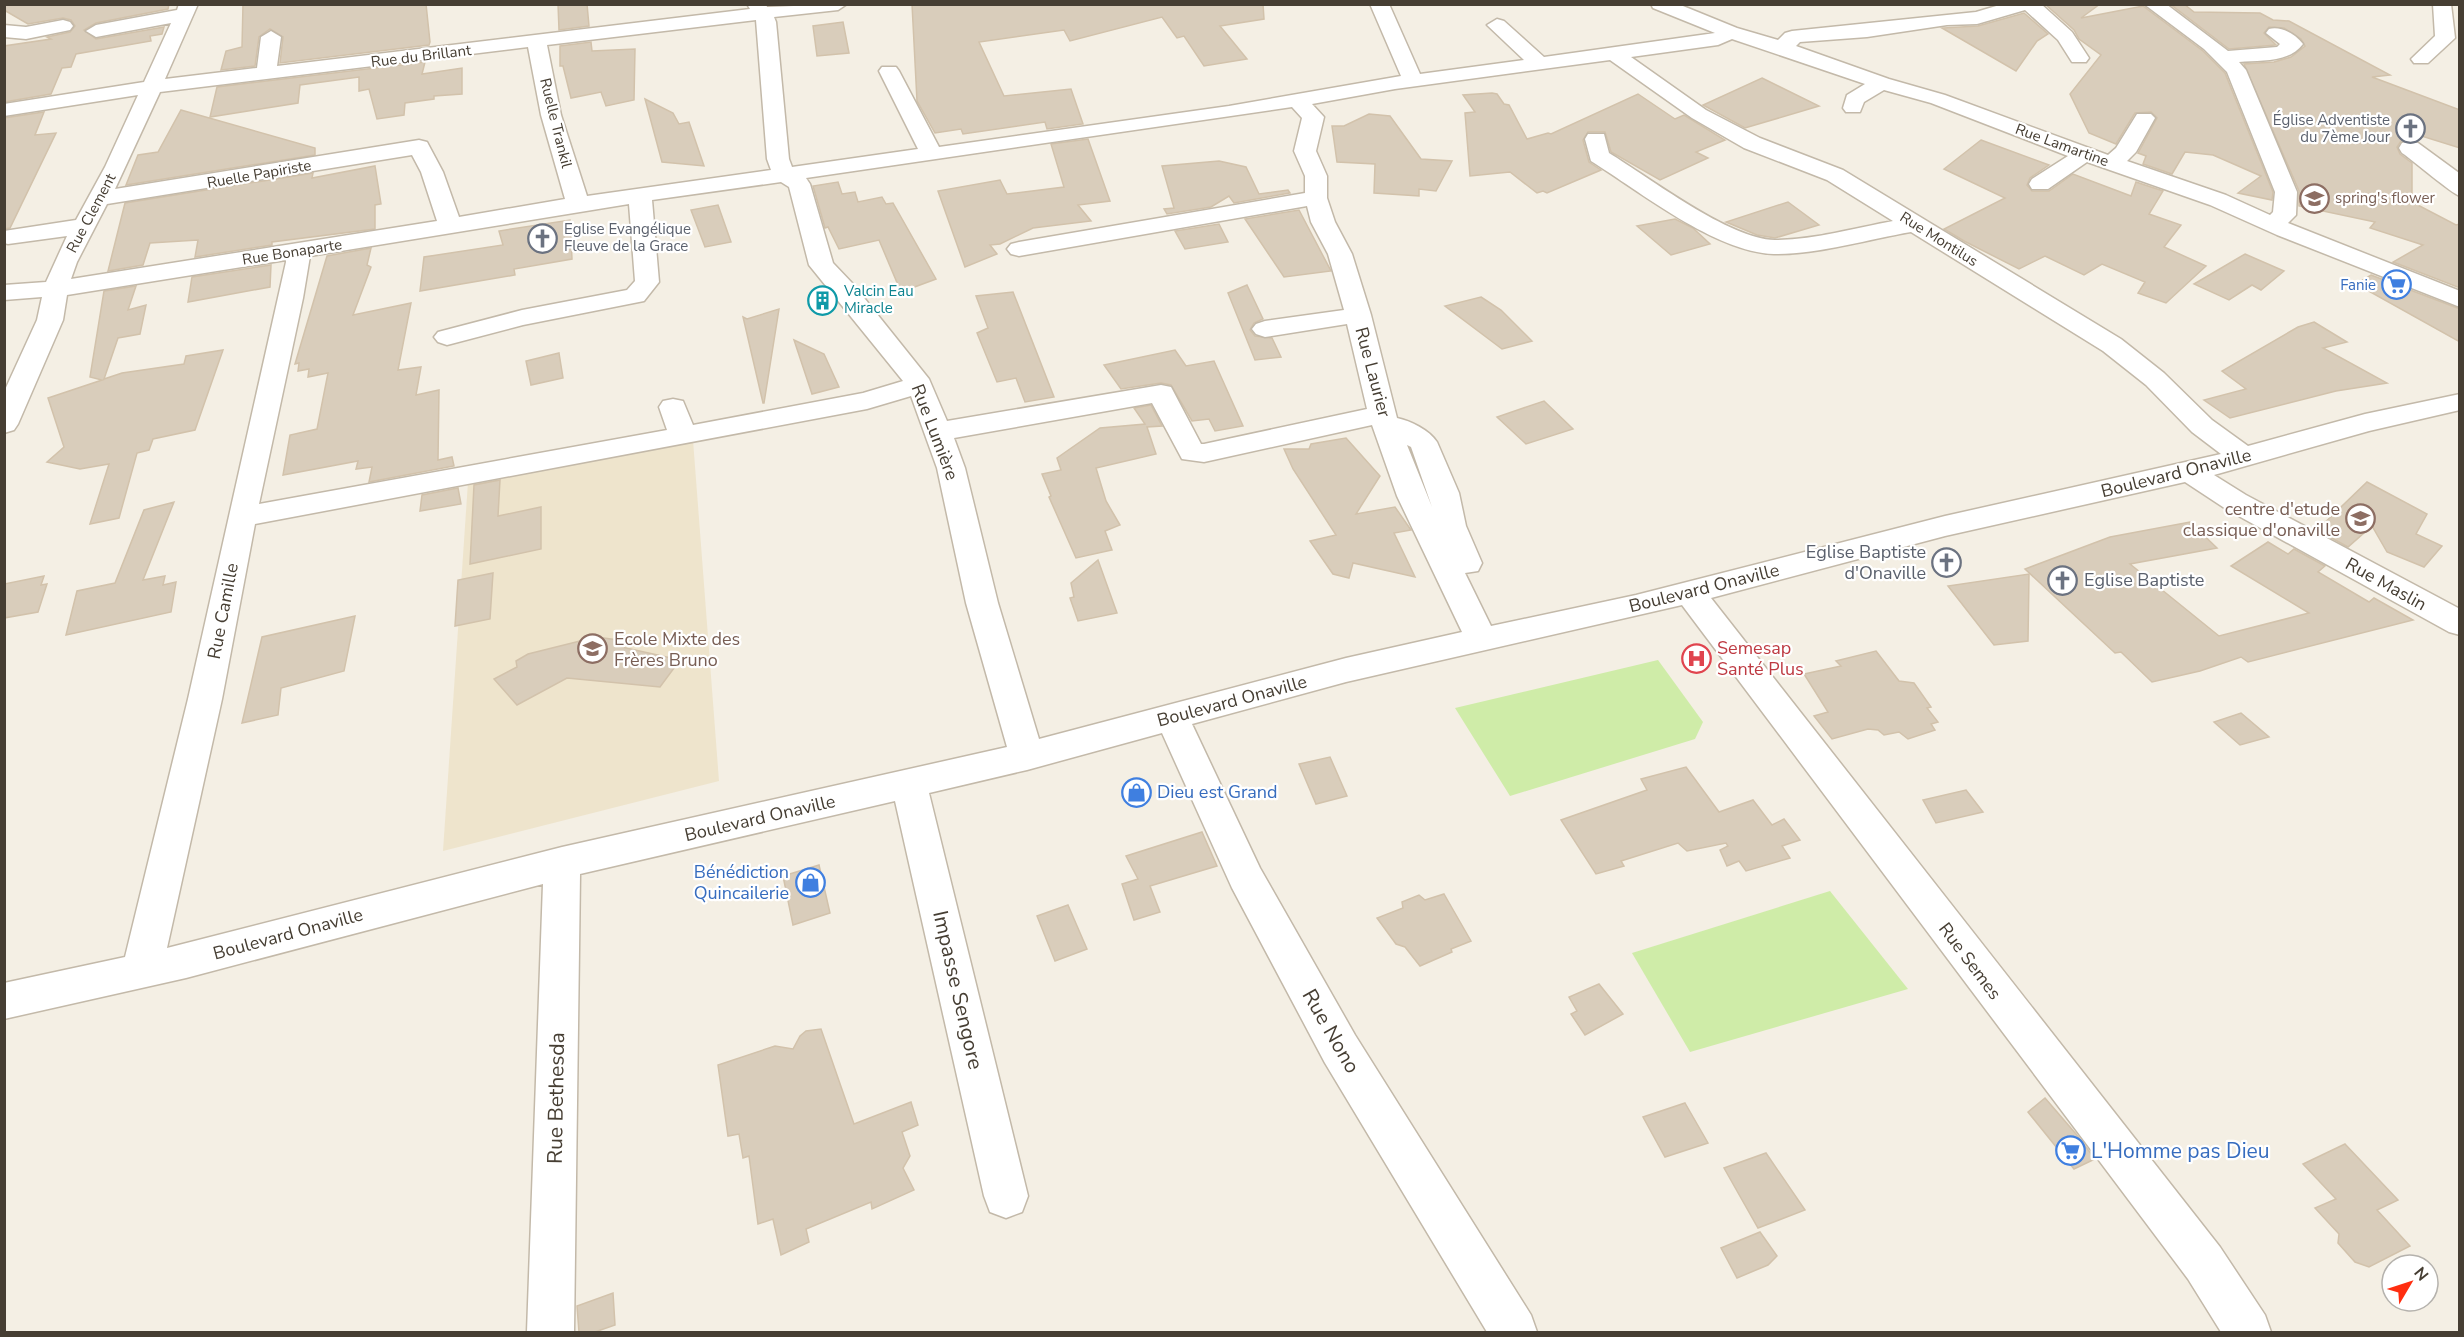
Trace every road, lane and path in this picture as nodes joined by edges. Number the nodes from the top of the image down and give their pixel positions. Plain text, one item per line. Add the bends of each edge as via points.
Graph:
1 (838, 4) edge
2 (1378, 4) edge
3 (1660, 4) edge
4 (2026, 4) edge
5 (2153, 4) edge
6 (2442, 4) edge
7 (759, 9) edge
8 (186, 10) edge
9 (1497, 25) dead end
10 (63, 26) dead end
11 (4, 31) edge
12 (96, 31) dead end
13 (2276, 33) dead end
14 (1738, 34) junction
15 (271, 37) dead end
16 (537, 42) junction
17 (1786, 42) junction
18 (1613, 53) junction
19 (2226, 57) junction
20 (2079, 58) dead end
21 (2421, 59) dead end
22 (1540, 64) junction
23 (889, 71) dead end
24 (266, 73) junction
25 (1413, 81) junction
26 (1881, 83) junction
27 (153, 87) junction
28 (1297, 101) junction
29 (1853, 108) dead end
30 (4, 110) edge
31 (2144, 118) dead end
32 (1598, 147) dead end
33 (2410, 148) dead end
34 (932, 153) junction
35 (2085, 154) junction
36 (2112, 163) junction
37 (783, 173) junction
38 (2040, 184) dead end
39 (2460, 189) edge
40 (640, 196) junction
41 (1316, 198) junction
42 (98, 199) junction
43 (578, 204) junction
44 (2273, 223) junction
45 (1914, 224) junction
46 (85, 226) junction
47 (450, 226) junction
48 (8, 237) dead end
49 (1018, 249) dead end
50 (297, 250) junction
51 (56, 288) junction
52 (4, 293) edge
53 (2460, 300) edge
54 (1358, 315) junction
55 (1264, 329) dead end
56 (447, 337) dead end
57 (920, 385) junction
58 (2460, 402) edge
59 (673, 407) dead end
60 (1384, 419) junction
61 (4, 424) edge
62 (937, 432) junction
63 (683, 436) junction
64 (2244, 457) junction
65 (2189, 472) junction
66 (242, 517) junction
67 (1689, 592) junction
68 (2460, 624) edge
69 (1492, 638) junction
70 (1172, 717) junction
71 (1027, 756) junction
72 (909, 783) junction
73 (562, 863) junction
74 (142, 970) junction
75 (4, 1001) edge
76 (1006, 1196) dead end
77 (551, 1332) edge
78 (1514, 1332) edge
79 (2248, 1332) edge

1 - 7 street, Rue du Brillant
2 - 25 street
3 - 14 street, Rue Lamartine
4 - 17 street via 1977,18
4 - 20 street via 2056,27
5 - 19 street
6 - 21 street via 2445,38
7 - 16 street, Rue du Brillant
7 - 37 street, Rue Lumière via 767,22 778,159
8 - 12 street
8 - 27 street, Rue Clement
9 - 22 street
10 - 11 street via 26,33
13 - 19 street via 2293,44 2282,52
14 - 17 street, Rue Lamartine
14 - 18 street, Rue Bonaparte
15 - 24 street
16 - 24 street, Rue du Brillant
16 - 43 street, Ruelle Trankil via 551,115
17 - 26 street, Rue Lamartine
18 - 22 street, Rue Bonaparte
18 - 45 street, Rue Montilus via 1699,114 1752,142 1835,175
19 - 44 street via 2243,83 2286,192 2284,214
22 - 25 street, Rue Bonaparte
23 - 34 street
24 - 27 street, Rue du Brillant
25 - 28 street, Rue Bonaparte
26 - 29 street via 1854,99
26 - 35 street, Rue Lamartine via 1938,99
27 - 30 street, Rue du Brillant
27 - 42 street, Rue Clement
28 - 34 street, Rue Bonaparte
28 - 41 street, Rue Laurier via 1313,117 1305,151 1316,176
31 - 36 street via 2125,152
32 - 45 street via 1717,230 1756,245 1806,244
33 - 39 street
34 - 37 street, Rue Bonaparte
35 - 36 street, Rue Lamartine
35 - 38 street
36 - 44 street, Rue Lamartine
37 - 40 street, Rue Bonaparte
37 - 57 street, Rue Lumière via 799,184 821,265
40 - 43 street, Rue Bonaparte
40 - 56 street via 646,282 636,296
41 - 49 street
41 - 54 street, Rue Laurier via 1323,222 1340,254
42 - 46 street, Rue Clement
42 - 47 street, Ruelle Papiriste via 421,143
43 - 47 street, Rue Bonaparte
44 - 53 street, Rue Lamartine
45 - 64 street, Rue Montilus via 2112,345 2155,379 2202,426
46 - 48 street
46 - 51 street, Rue Clement
47 - 50 street, Rue Bonaparte
50 - 51 street, Rue Bonaparte
50 - 66 street, Rue Camille via 291,298
51 - 52 street, Rue Bonaparte
51 - 61 street, Rue Clement via 51,320
54 - 55 street
54 - 60 street, Rue Laurier
57 - 62 street, Rue Lumière
57 - 63 street via 867,401
58 - 64 street, Boulevard Onaville via 2365,423
59 - 63 street
60 - 62 street via 1192,453 1161,393
60 - 69 street via 1423,442
62 - 71 street, Rue Lumière via 951,468 982,603
63 - 66 street
64 - 65 street, Boulevard Onaville
65 - 67 street, Boulevard Onaville via 1945,526
65 - 68 street, Rue Maslin
66 - 74 street, Rue Camille via 205,699
67 - 69 street, Boulevard Onaville
67 - 79 street, Rue Semes via 2204,1263
69 - 70 street, Boulevard Onaville via 1346,670
70 - 71 street, Boulevard Onaville
70 - 78 street, Rue Nono via 1245,876 1340,1049
71 - 72 street, Boulevard Onaville
72 - 73 street, Boulevard Onaville
72 - 76 street, Impasse Sengore
73 - 74 street, Boulevard Onaville
73 - 77 street, Rue Bethesda
74 - 75 street, Boulevard Onaville

